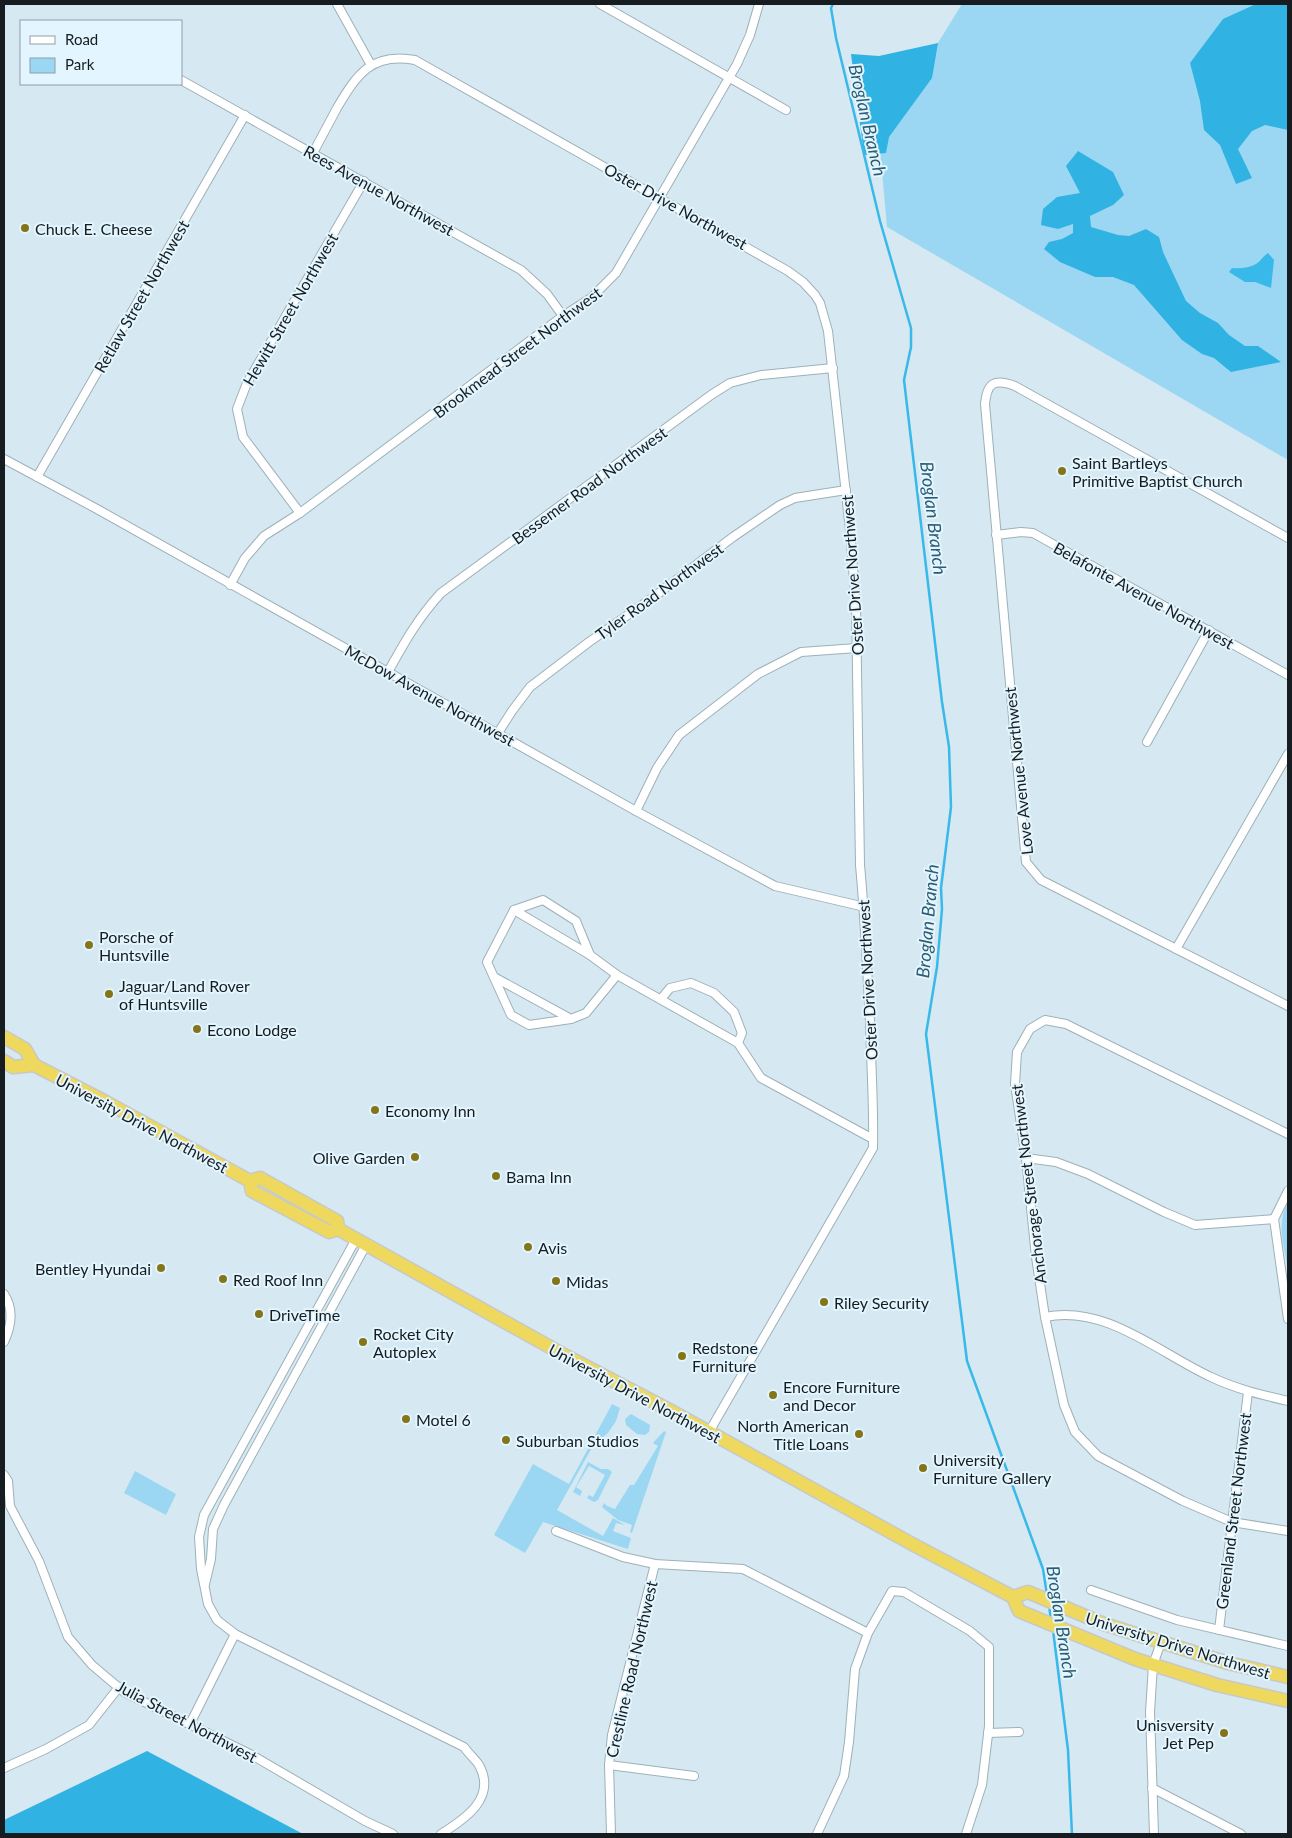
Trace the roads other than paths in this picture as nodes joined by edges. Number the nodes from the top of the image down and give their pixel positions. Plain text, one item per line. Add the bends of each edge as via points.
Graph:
1 (336, 4) edge
2 (600, 4) edge
3 (759, 4) edge
4 (371, 66) junction
5 (729, 77) junction
6 (182, 81) edge
7 (786, 110) dead end
8 (244, 115) junction
9 (313, 153) junction
10 (364, 181) junction
11 (660, 197) junction
12 (564, 316) junction
13 (833, 368) junction
14 (4, 459) edge
15 (37, 477) junction
16 (846, 490) junction
17 (300, 514) junction
18 (996, 535) junction
19 (1288, 538) edge
20 (230, 585) junction
21 (1208, 630) junction
22 (858, 648) junction
23 (388, 672) junction
24 (1288, 675) edge
25 (498, 733) junction
26 (1147, 742) dead end
27 (1288, 754) edge
28 (636, 811) junction
29 (864, 907) junction
30 (514, 910) junction
31 (1176, 949) junction
32 (590, 955) junction
33 (618, 975) junction
34 (494, 977) junction
35 (661, 999) junction
36 (1288, 1006) edge
37 (571, 1019) junction
38 (4, 1037) edge
39 (738, 1043) junction
40 (4, 1061) edge
41 (34, 1065) junction
42 (1288, 1134) edge
43 (873, 1138) junction
44 (1026, 1158) junction
45 (1288, 1191) edge
46 (1274, 1219) junction
47 (361, 1242) junction
48 (4, 1294) edge
49 (1045, 1318) junction
50 (1288, 1319) edge
51 (4, 1342) edge
52 (1248, 1392) junction
53 (1288, 1400) edge
54 (709, 1432) junction
55 (4, 1475) edge
56 (1232, 1522) junction
57 (556, 1531) dead end
58 (1288, 1531) edge
59 (655, 1564) junction
60 (204, 1586) junction
61 (1091, 1590) dead end
62 (1013, 1597) junction
63 (1219, 1630) junction
64 (868, 1633) junction
65 (236, 1634) junction
66 (1161, 1642) junction
67 (1288, 1646) edge
68 (1153, 1665) junction
69 (1288, 1678) edge
70 (119, 1687) junction
71 (1288, 1701) edge
72 (190, 1724) junction
73 (1019, 1732) dead end
74 (988, 1733) junction
75 (609, 1765) junction
76 (4, 1768) edge
77 (694, 1776) dead end
78 (1152, 1788) junction
79 (393, 1834) edge
80 (441, 1834) edge
81 (611, 1834) edge
82 (817, 1834) edge
83 (966, 1834) edge
84 (1154, 1834) edge
85 (1241, 1834) edge

1 - 4 street
2 - 5 street
3 - 5 street, Brookmead Street Northwest via 748,42
4 - 9 street, Oster Drive Northwest via 358,75
4 - 11 street, Oster Drive Northwest via 389,58 415,60
5 - 7 street
5 - 11 street, Brookmead Street Northwest
6 - 8 street, Rees Avenue Northwest
8 - 9 street, Rees Avenue Northwest
8 - 15 street, Retlaw Street Northwest
9 - 10 street, Rees Avenue Northwest
10 - 12 street, Rees Avenue Northwest via 521,270 547,294
10 - 17 street, Hewitt Street Northwest via 246,383 237,409 243,437
11 - 12 street, Brookmead Street Northwest via 616,273 591,298
11 - 13 street, Oster Drive Northwest via 803,282 815,295 825,317
12 - 17 street, Brookmead Street Northwest
13 - 16 street, Oster Drive Northwest
13 - 23 street, Bessemer Road Northwest via 751,377 730,383 711,395 441,594 419,619
14 - 15 street, McDow Avenue Northwest
15 - 20 street, McDow Avenue Northwest
16 - 22 street, Oster Drive Northwest
16 - 25 street, Tyler Road Northwest via 795,498 772,510 530,687
17 - 20 street, Brookmead Street Northwest via 264,536 245,558
18 - 19 street, Love Avenue Northwest via 985,404 990,386 1005,382
18 - 21 street, Belafonte Avenue Northwest via 1033,533
18 - 31 street, Love Avenue Northwest via 1026,862 1041,880
20 - 23 street, McDow Avenue Northwest
21 - 24 street, Belafonte Avenue Northwest
21 - 26 street
22 - 28 street via 801,652 758,674 679,735 657,768
22 - 29 street, Oster Drive Northwest via 860,865
23 - 25 street, McDow Avenue Northwest
25 - 28 street, McDow Avenue Northwest
27 - 31 street
28 - 29 street, McDow Avenue Northwest via 776,886
29 - 43 street, Oster Drive Northwest
30 - 32 street
30 - 32 street via 543,900 576,921
30 - 34 street via 487,962
31 - 36 street, Love Avenue Northwest
32 - 33 street
33 - 35 street
33 - 37 street via 586,1014
34 - 37 street
34 - 37 street via 511,1015 530,1025
35 - 39 street
35 - 39 street via 670,988 691,983 714,993 734,1012 742,1033
38 - 41 highway, University Drive Northwest via 25,1050
39 - 43 street via 761,1078
40 - 41 highway, University Drive Northwest via 13,1067
41 - 47 highway, University Drive Northwest via 250,1181 260,1178 337,1220 338,1230
42 - 44 street, Anchorage Street Northwest via 1066,1024 1045,1020 1030,1029 1017,1052 1015,1084
43 - 54 street, Oster Drive Northwest via 873,1148
44 - 46 street via 1056,1162 1088,1174 1194,1225
44 - 49 street, Anchorage Street Northwest
45 - 46 street
46 - 50 street
47 - 54 highway, University Drive Northwest
47 - 60 street via 213,1529 211,1559
47 - 60 street via 204,1515 199,1537
48 - 51 street via 12,1314
49 - 52 street via 1061,1314 1091,1317
49 - 56 street, Anchorage Street Northwest via 1064,1404 1075,1432 1098,1456 1183,1502
52 - 53 street
52 - 56 street, Greenland Street Northwest
54 - 62 highway, University Drive Northwest
55 - 70 street, Julia Street Northwest via 8,1482 10,1506 39,1561 68,1637 92,1665
56 - 58 street, Anchorage Street Northwest
56 - 63 street, Greenland Street Northwest
57 - 59 street via 622,1557
59 - 64 street via 744,1569
59 - 75 street, Crestline Road Northwest via 612,1735
60 - 65 street via 208,1604 217,1620
61 - 63 street via 1177,1620
62 - 66 highway, University Drive Northwest via 1028,1592 1077,1614
62 - 68 highway, University Drive Northwest via 1019,1611
63 - 67 street
64 - 74 street via 892,1591 904,1592 976,1636 989,1647
64 - 82 street via 855,1669 844,1776
65 - 72 street
65 - 80 street via 464,1747 478,1765 485,1784 478,1804 464,1821
66 - 68 street
66 - 69 highway, University Drive Northwest
68 - 71 highway, University Drive Northwest via 1217,1685
68 - 78 street via 1150,1712
70 - 72 street, Julia Street Northwest
70 - 76 street via 89,1726
72 - 79 street, Julia Street Northwest
73 - 74 street
74 - 83 street via 982,1785
75 - 77 street
75 - 81 street, Crestline Road Northwest
78 - 84 street
78 - 85 street

